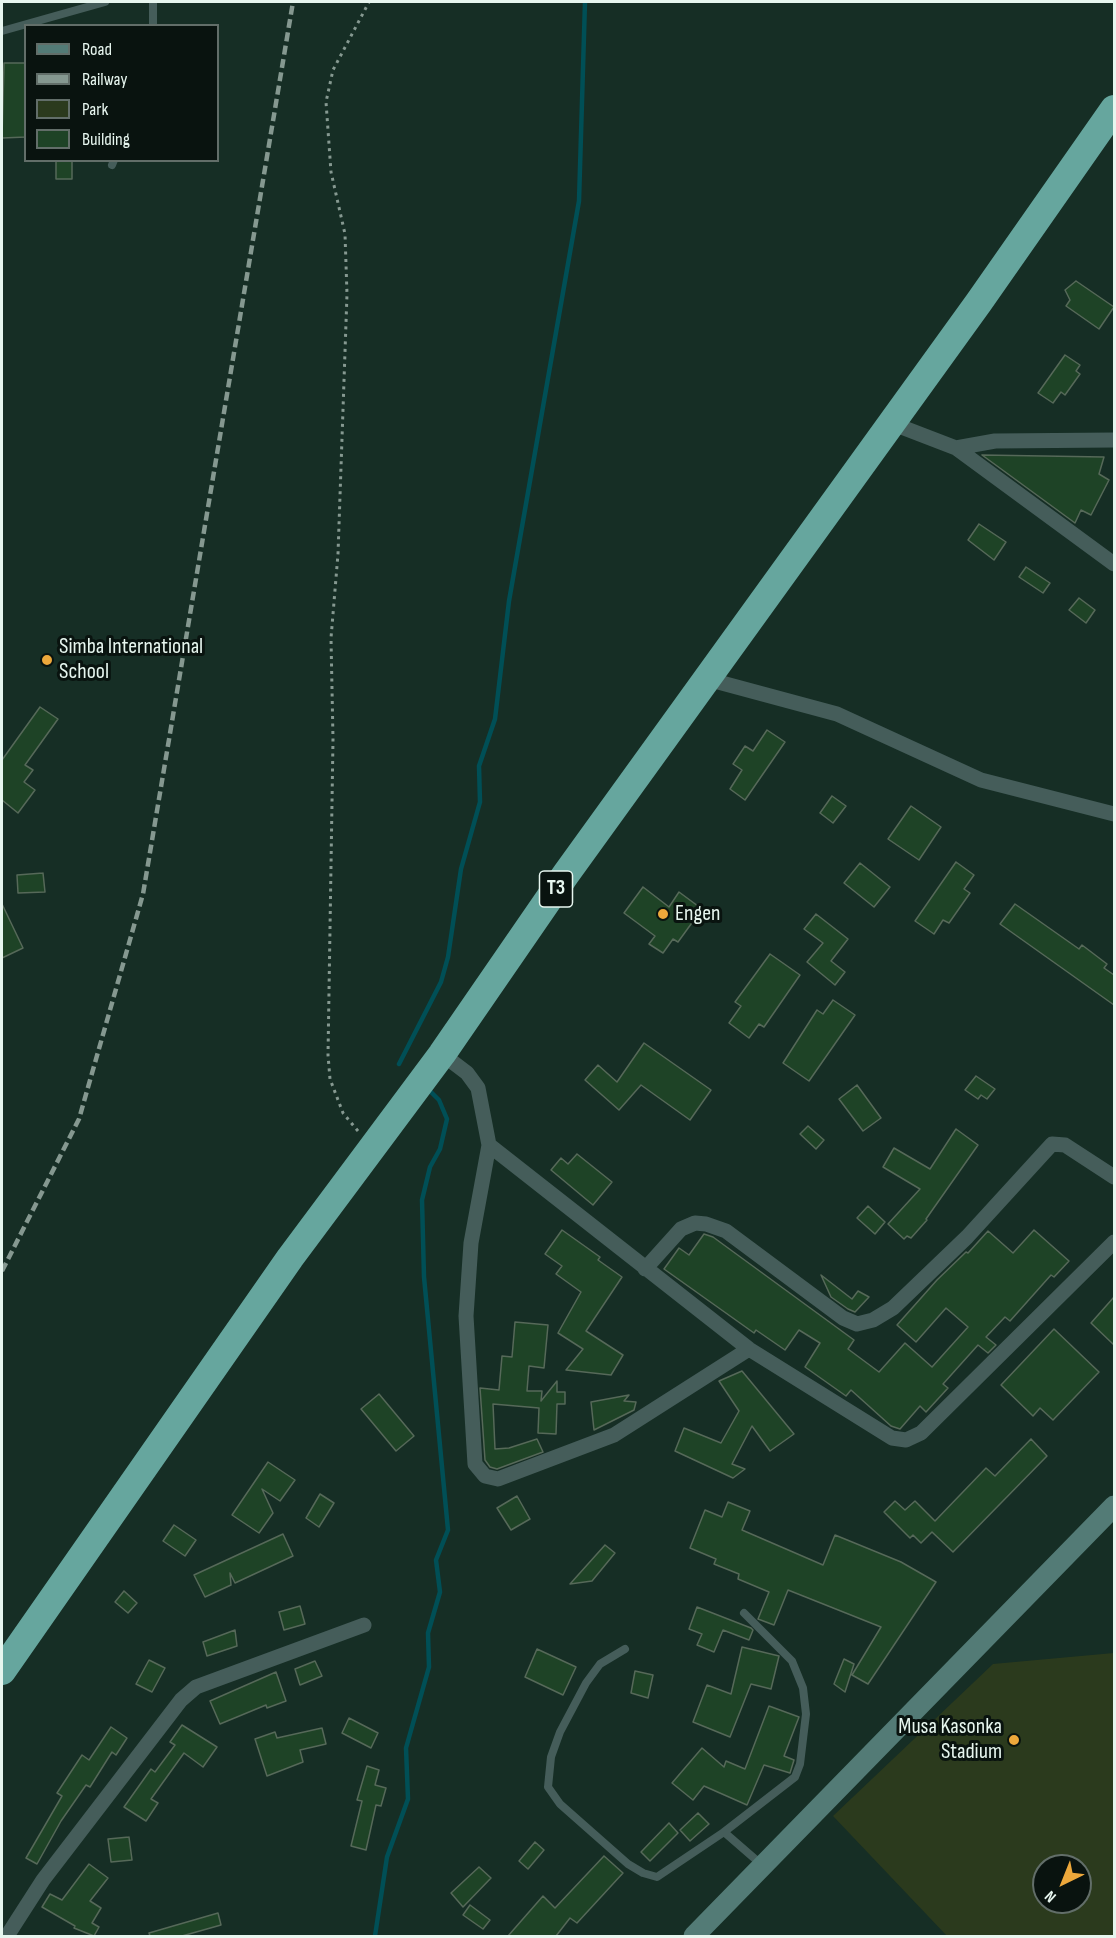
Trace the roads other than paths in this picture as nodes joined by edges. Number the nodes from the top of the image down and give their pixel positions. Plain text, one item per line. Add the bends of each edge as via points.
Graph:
1 (105, 2) edge
2 (153, 2) edge
3 (27, 24) edge
4 (153, 24) edge
5 (24, 25) edge
6 (2, 31) edge
7 (1114, 109) edge
8 (891, 423) junction
9 (1114, 440) edge
10 (956, 448) junction
11 (1114, 564) edge
12 (707, 679) junction
13 (1114, 814) edge
14 (442, 1054) junction
15 (489, 1144) junction
16 (1114, 1177) edge
17 (1114, 1242) edge
18 (645, 1269) junction
19 (749, 1349) junction
20 (1114, 1506) edge
21 (744, 1613) dead end
22 (364, 1625) dead end
23 (625, 1649) dead end
24 (2, 1671) edge
25 (724, 1832) junction
26 (763, 1866) junction
27 (7, 1936) edge
28 (694, 1936) edge

1 - 3 lane
2 - 4 lane
5 - 6 lane
7 - 8 highway, T3
8 - 10 street
8 - 12 highway, T3
9 - 10 street via 995,441
10 - 11 street
12 - 13 street via 837,714 981,780
12 - 14 highway, T3
14 - 15 street via 478,1088
14 - 24 highway, T3 via 290,1258
15 - 18 street
15 - 19 street via 471,1243 466,1316 475,1464 485,1476 498,1479 614,1436
16 - 18 street via 1065,1145 1052,1144 967,1237 893,1308 857,1324 843,1318 726,1231 706,1224 695,1223 681,1230
17 - 19 street via 921,1433 906,1440 892,1438
18 - 19 street
20 - 26 street
21 - 25 lane via 792,1660 803,1688 806,1714 801,1764 795,1777
22 - 27 street via 196,1687 181,1700 43,1880
23 - 25 lane via 600,1664 586,1683 560,1732 551,1757 548,1786 560,1804 628,1864 657,1877
25 - 26 lane
26 - 28 street

